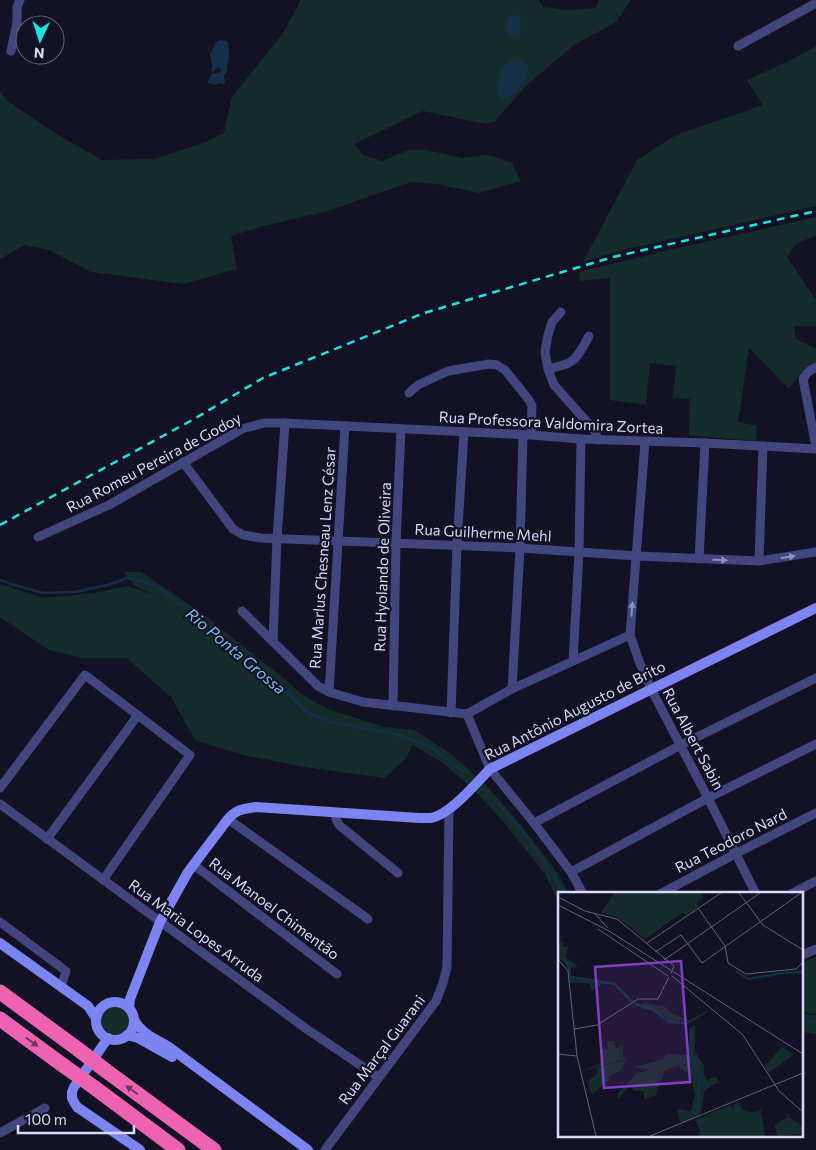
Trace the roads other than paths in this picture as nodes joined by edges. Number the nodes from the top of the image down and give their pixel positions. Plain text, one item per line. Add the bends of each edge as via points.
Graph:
1 (20, 0) edge
2 (816, 3) edge
3 (738, 46) dead end
4 (12, 51) dead end
5 (560, 312) dead end
6 (588, 336) dead end
7 (816, 367) edge
8 (548, 369) junction
9 (409, 393) dead end
10 (285, 423) junction
11 (345, 426) junction
12 (401, 429) junction
13 (464, 432) junction
14 (815, 432) edge
15 (527, 435) junction
16 (581, 439) junction
17 (598, 440) junction
18 (645, 442) junction
19 (705, 443) junction
20 (763, 446) junction
21 (816, 448) edge
22 (183, 462) junction
23 (38, 537) dead end
24 (277, 538) junction
25 (338, 541) junction
26 (396, 543) junction
27 (457, 546) junction
28 (520, 548) junction
29 (579, 552) junction
30 (816, 552) edge
31 (637, 556) junction
32 (699, 559) junction
33 (759, 561) junction
34 (816, 608) edge
35 (242, 611) dead end
36 (630, 635) junction
37 (273, 641) junction
38 (573, 661) junction
39 (816, 678) edge
40 (512, 689) junction
41 (651, 689) junction
42 (329, 692) junction
43 (393, 706) junction
44 (451, 713) junction
45 (467, 714) junction
46 (138, 715) junction
47 (816, 744) edge
48 (681, 745) junction
49 (490, 769) junction
50 (0, 788) edge
51 (708, 798) junction
52 (0, 804) edge
53 (449, 809) junction
54 (336, 813) junction
55 (816, 814) edge
56 (228, 819) junction
57 (534, 823) junction
58 (47, 839) junction
59 (735, 854) junction
60 (194, 865) junction
61 (398, 872) dead end
62 (571, 872) junction
63 (103, 880) junction
64 (816, 881) edge
65 (582, 892) edge
66 (664, 892) edge
67 (755, 892) edge
68 (795, 892) edge
69 (368, 919) dead end
70 (0, 922) edge
71 (160, 922) junction
72 (0, 943) edge
73 (816, 948) edge
74 (804, 954) edge
75 (337, 974) dead end
76 (61, 987) junction
77 (0, 992) edge
78 (128, 1004) junction
79 (88, 1006) junction
80 (102, 1007) junction
81 (96, 1018) junction
82 (0, 1019) edge
83 (134, 1020) junction
84 (127, 1035) junction
85 (108, 1038) junction
86 (378, 1078) junction
87 (215, 1081) junction
88 (45, 1108) dead end
89 (0, 1133) edge
90 (140, 1150) edge
91 (178, 1150) edge
92 (214, 1150) edge
93 (308, 1150) edge
94 (325, 1150) edge

1 - 4 street
2 - 3 street
5 - 8 street via 552,322 544,352
6 - 8 street via 576,359 566,366
7 - 14 street via 804,379
8 - 17 street via 554,385 595,431
9 - 15 street via 418,385 448,371 497,365 505,370 532,406
10 - 11 street, Rua Professora Valdomira Zortea
10 - 22 street, Rua Romeu Pereira de Godoy via 264,423 242,429
10 - 24 street
11 - 12 street, Rua Professora Valdomira Zortea
11 - 25 street, Rua Marlus Chesneau Lenz César
12 - 13 street, Rua Professora Valdomira Zortea
12 - 26 street, Rua Hyolando de Oliveira
13 - 15 street, Rua Professora Valdomira Zortea
13 - 27 street
14 - 21 street
15 - 16 street, Rua Professora Valdomira Zortea
15 - 28 street
16 - 17 street, Rua Professora Valdomira Zortea
16 - 29 street
17 - 18 street, Rua Professora Valdomira Zortea
18 - 19 street, Rua Professora Valdomira Zortea
18 - 31 street, Rua Albert Sabin
19 - 20 street, Rua Professora Valdomira Zortea
19 - 32 street
20 - 21 street, Rua Professora Valdomira Zortea
20 - 33 street
22 - 23 street, Rua Romeu Pereira de Godoy via 109,505
22 - 24 street, Rua Guilherme Mehl via 233,529 243,535
24 - 25 street, Rua Guilherme Mehl
24 - 37 street
25 - 26 street, Rua Guilherme Mehl
25 - 42 street, Rua Marlus Chesneau Lenz César
26 - 27 street, Rua Guilherme Mehl
26 - 43 street, Rua Hyolando de Oliveira
27 - 28 street, Rua Guilherme Mehl
27 - 44 street
28 - 29 street, Rua Guilherme Mehl
28 - 40 street
29 - 31 street, Rua Guilherme Mehl
29 - 38 street
33 -> 30 street, Rua Guilherme Mehl
31 - 32 street, Rua Guilherme Mehl
36 -> 31 street, Rua Albert Sabin
32 -> 33 street, Rua Guilherme Mehl
34 - 41 street, Rua Antônio Augusto de Brito
35 - 37 street
36 - 38 street
36 - 41 street, Rua Albert Sabin
37 - 42 street via 318,686
38 - 40 street
39 - 48 street
40 - 45 street
41 - 48 street, Rua Albert Sabin
41 - 49 street, Rua Antônio Augusto de Brito
42 - 43 street
43 - 44 street
44 - 45 street
45 - 49 street
46 - 50 street via 86,675
46 - 58 street
46 - 63 street via 190,755
47 - 51 street
48 - 51 street, Rua Albert Sabin
48 - 57 street
49 - 53 street, Rua Antônio Augusto de Brito
49 - 57 street
51 - 59 street, Rua Albert Sabin
51 - 62 street
52 - 58 street, Rua Maria Lopes Arruda
53 - 54 street, Rua Antônio Augusto de Brito via 431,818
53 - 86 street, Rua Marçal Guarani via 447,967 443,983 436,1001
54 - 56 street, Rua Antônio Augusto de Brito via 256,807 242,809
54 - 61 street via 339,825
55 - 59 street, Rua Teodoro Nard
56 - 60 street, Rua Antônio Augusto de Brito
56 - 69 street
57 - 62 street
58 - 63 street, Rua Maria Lopes Arruda
59 - 66 street, Rua Teodoro Nard
59 - 67 street, Rua Albert Sabin
60 - 71 street, Rua Antônio Augusto de Brito
60 - 75 street, Rua Manoel Chimentão
62 - 65 street
63 - 71 street, Rua Maria Lopes Arruda
64 - 68 street
70 - 76 street via 66,971
71 - 78 street, Rua Antônio Augusto de Brito
71 - 86 street, Rua Maria Lopes Arruda
72 - 76 street
73 - 74 street
76 - 79 street
92 -> 77 highway, bridge
78 - 80 street via 112,1002
78 - 83 street
79 - 80 street
79 - 81 street
80 - 81 street
81 - 85 street via 98,1028
82 -> 91 highway, bridge
83 - 84 street
83 - 87 street via 146,1035 169,1047
84 - 85 street
84 - 87 street via 144,1041
85 - 90 street via 74,1086 72,1098 83,1112
86 - 94 street, Rua Marçal Guarani
87 - 93 street
88 - 89 street

